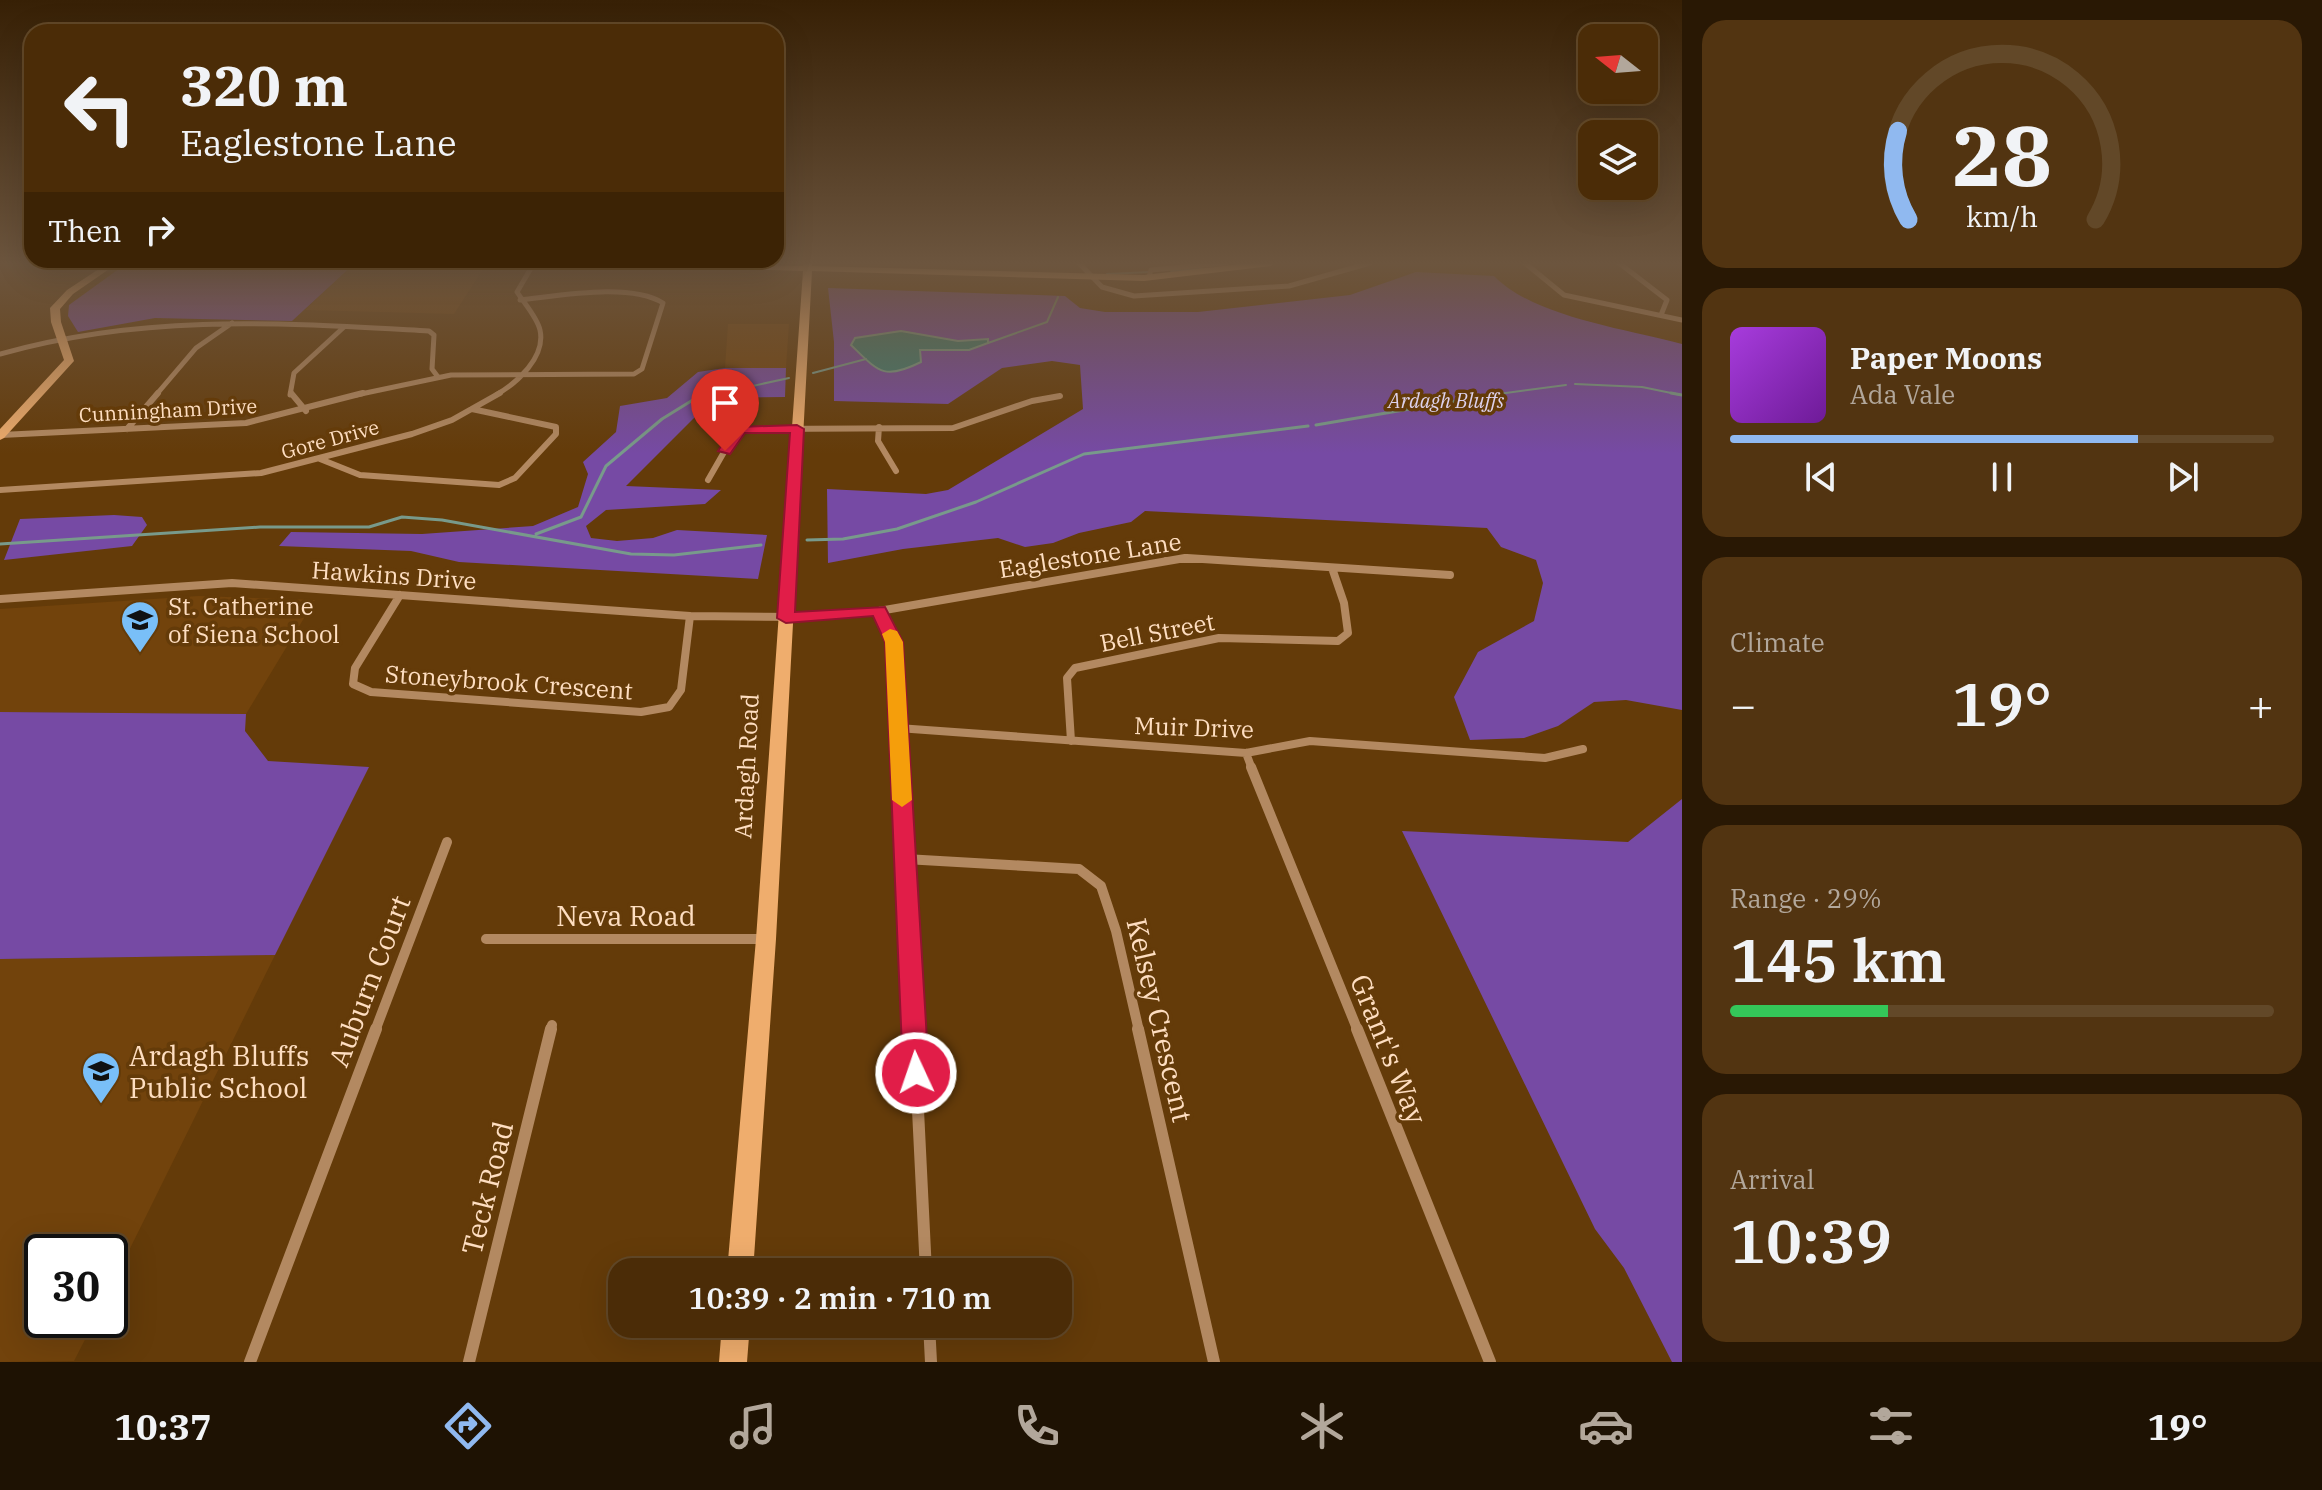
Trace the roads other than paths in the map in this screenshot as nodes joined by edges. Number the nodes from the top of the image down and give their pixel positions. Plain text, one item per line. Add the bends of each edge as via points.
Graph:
1 (58, 327) edge
2 (135, 327) edge
3 (227, 327) edge
4 (332, 327) edge
5 (344, 327) junction
6 (540, 327) edge
7 (656, 327) edge
8 (804, 327) edge
9 (65, 338) junction
10 (0, 354) edge
11 (522, 374) junction
12 (438, 377) junction
13 (1060, 396) dead end
14 (472, 409) junction
15 (306, 411) junction
16 (879, 427) junction
17 (127, 429) junction
18 (797, 429) junction
19 (0, 435) edge
20 (320, 459) junction
21 (896, 471) dead end
22 (708, 480) dead end
23 (0, 490) edge
24 (1332, 568) junction
25 (1450, 575) dead end
26 (400, 595) junction
27 (0, 599) edge
28 (879, 611) junction
29 (690, 616) junction
30 (786, 618) junction
31 (898, 728) junction
32 (1071, 741) junction
33 (1583, 749) dead end
34 (1246, 753) junction
35 (447, 842) dead end
36 (905, 859) junction
37 (486, 939) dead end
38 (766, 939) junction
39 (552, 1025) dead end
40 (741, 1258) edge
41 (925, 1258) edge
42 (735, 1338) edge
43 (930, 1338) edge
44 (250, 1362) edge
45 (469, 1362) edge
46 (733, 1362) edge
47 (931, 1362) edge
48 (1214, 1362) edge
49 (1490, 1362) edge

1 - 9 street
2 - 9 street
3 - 17 street via 196,348
4 - 5 street
5 - 12 street via 429,331 434,335 432,369
5 - 15 street via 294,373 290,396
6 - 11 street, Gore Drive via 542,345
7 - 11 street, Cunningham Drive via 642,369 634,374
8 - 18 street, Ardagh Road
9 - 10 street
9 - 19 street via 69,361
11 - 12 street, Cunningham Drive
11 - 14 street, Gore Drive via 504,393
12 - 15 street, Cunningham Drive
13 - 16 street via 1039,397 965,426
14 - 20 street, Gore Drive via 412,434
14 - 20 street via 543,423 556,427 556,434 515,478 499,485 360,475
15 - 17 street, Cunningham Drive via 246,423
16 - 18 street
16 - 21 street via 878,441
17 - 19 street, Cunningham Drive
18 - 22 street via 738,431
18 - 30 street, Ardagh Road
20 - 23 street, Gore Drive via 234,477
24 - 25 street, Eaglestone Lane
24 - 28 street, Eaglestone Lane via 1186,558
24 - 32 street, Bell Street via 1348,633 1338,641 1219,638 1075,668 1067,678
26 - 27 street, Hawkins Drive via 232,583
26 - 29 street, Hawkins Drive
26 - 29 street, Stoneybrook Crescent via 355,668 353,684 371,692 641,712 669,707 681,690
28 - 30 street, Eaglestone Lane
28 - 31 street via 894,642
29 - 30 street, Hawkins Drive
30 - 38 street, Ardagh Road
31 - 32 street, Muir Drive
31 - 36 street
32 - 34 street, Muir Drive
33 - 34 street, Muir Drive via 1545,758 1310,741
34 - 49 street, Grant's Way
35 - 44 street, Auburn Court
36 - 41 street
36 - 48 street, Kelsey Crescent via 1079,869 1101,886 1116,931
37 - 38 street, Neva Road
38 - 40 street, Ardagh Road
39 - 45 street, Teck Road
42 - 46 street
43 - 47 street

